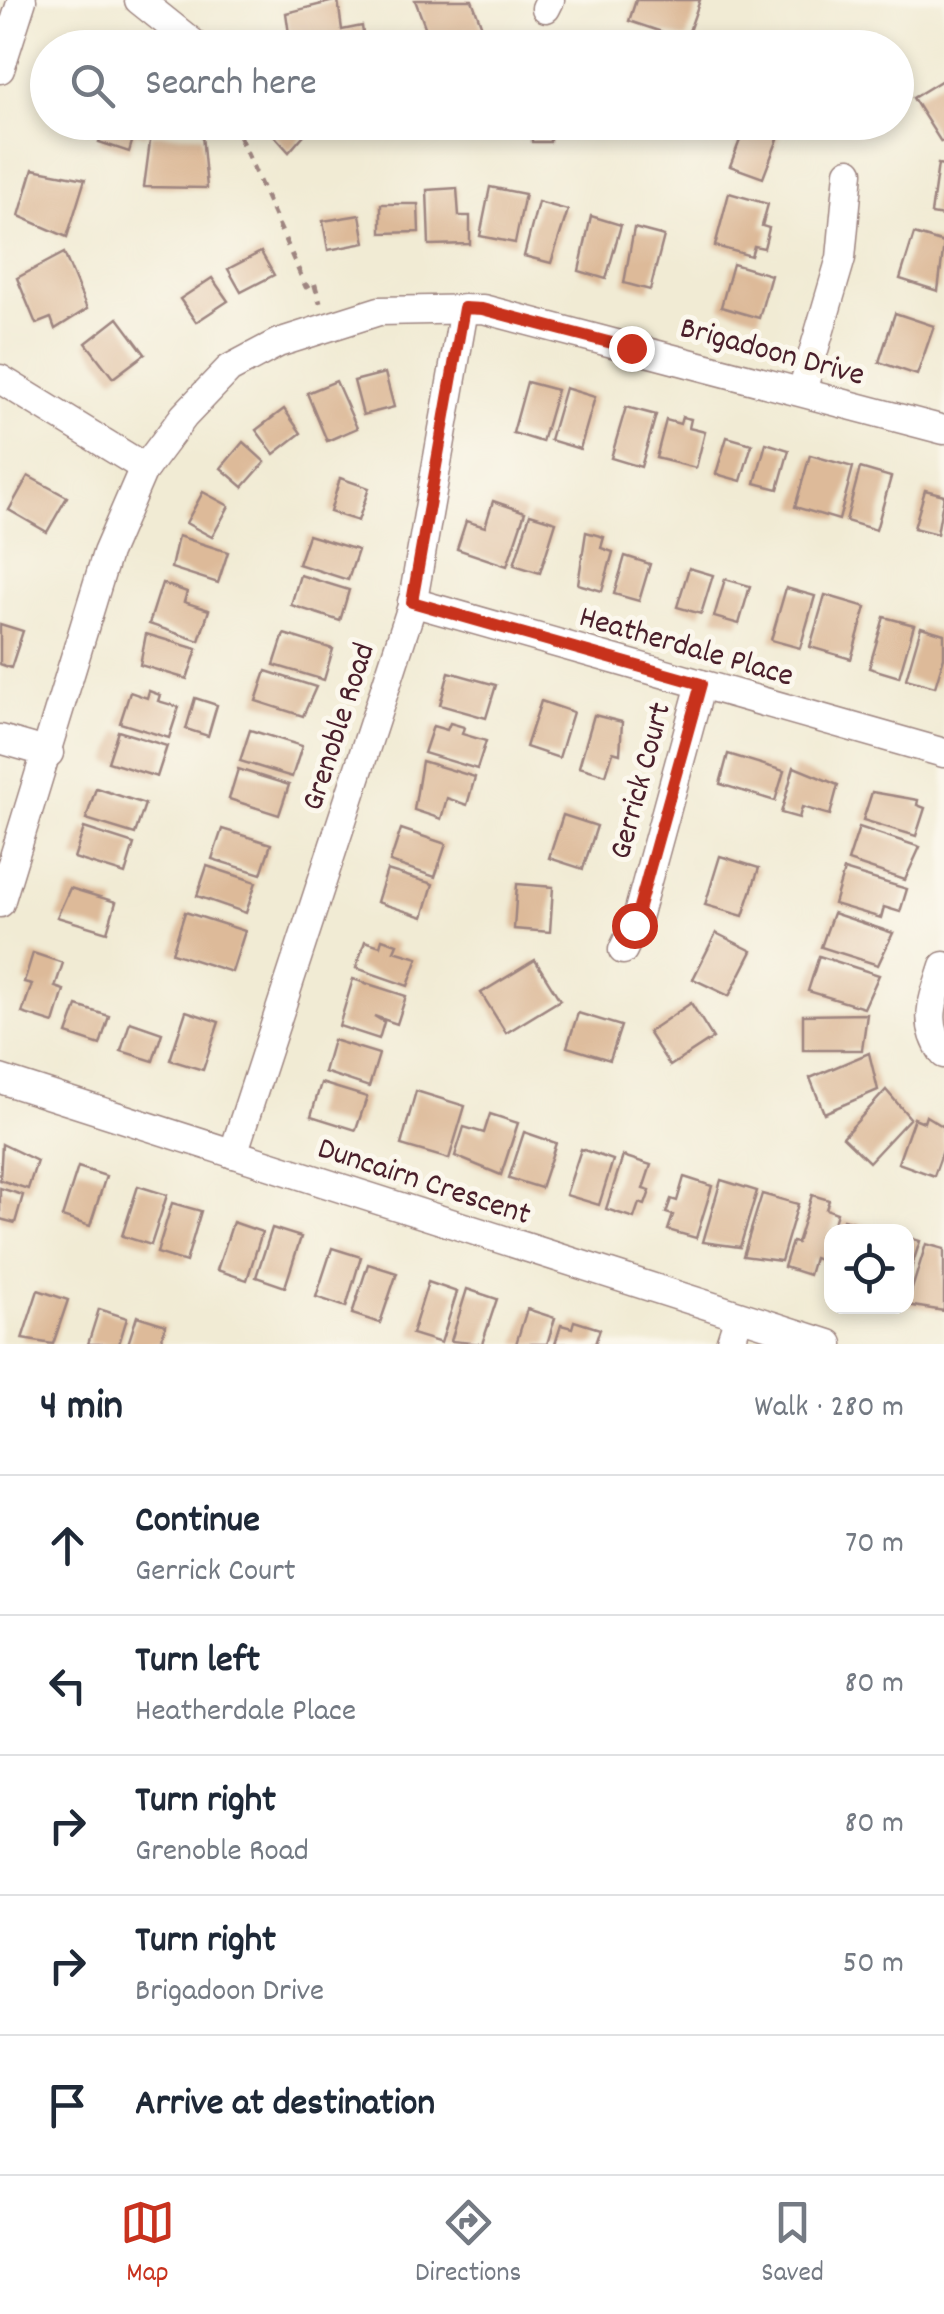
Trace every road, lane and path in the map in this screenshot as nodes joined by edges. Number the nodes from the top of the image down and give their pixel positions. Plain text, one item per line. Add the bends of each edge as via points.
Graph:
1 (22, 0) edge
2 (139, 0) edge
3 (176, 30) edge
4 (0, 69) edge
5 (241, 140) edge
6 (849, 172) dead end
7 (464, 308) junction
8 (326, 326) junction
9 (0, 379) edge
10 (802, 391) junction
11 (944, 430) edge
12 (146, 468) junction
13 (412, 602) junction
14 (701, 684) junction
15 (0, 739) edge
16 (944, 753) edge
17 (49, 754) junction
18 (0, 902) edge
19 (623, 950) dead end
20 (944, 966) edge
21 (944, 1054) edge
22 (0, 1079) edge
23 (234, 1154) junction
24 (739, 1316) junction
25 (730, 1344) edge
26 (829, 1344) edge

1 - 4 street
2 - 3 street
5 - 8 path via 306,287 314,282
6 - 10 street via 841,258
7 - 8 street, Brigadoon Drive via 404,308
7 - 10 street, Brigadoon Drive
7 - 13 street, Grenoble Road
8 - 12 street, Brigadoon Drive via 300,332 229,369
9 - 12 street
10 - 11 street, Brigadoon Drive
12 - 17 street, Brigadoon Drive via 115,531
13 - 14 street, Heatherdale Place
13 - 23 street, Grenoble Road
14 - 16 street, Heatherdale Place
14 - 19 street, Gerrick Court
15 - 17 street
17 - 18 street, Brigadoon Drive
20 - 21 street via 928,1018
22 - 23 street, Duncairn Crescent
23 - 24 street, Duncairn Crescent
24 - 25 street
24 - 26 street, Duncairn Crescent

